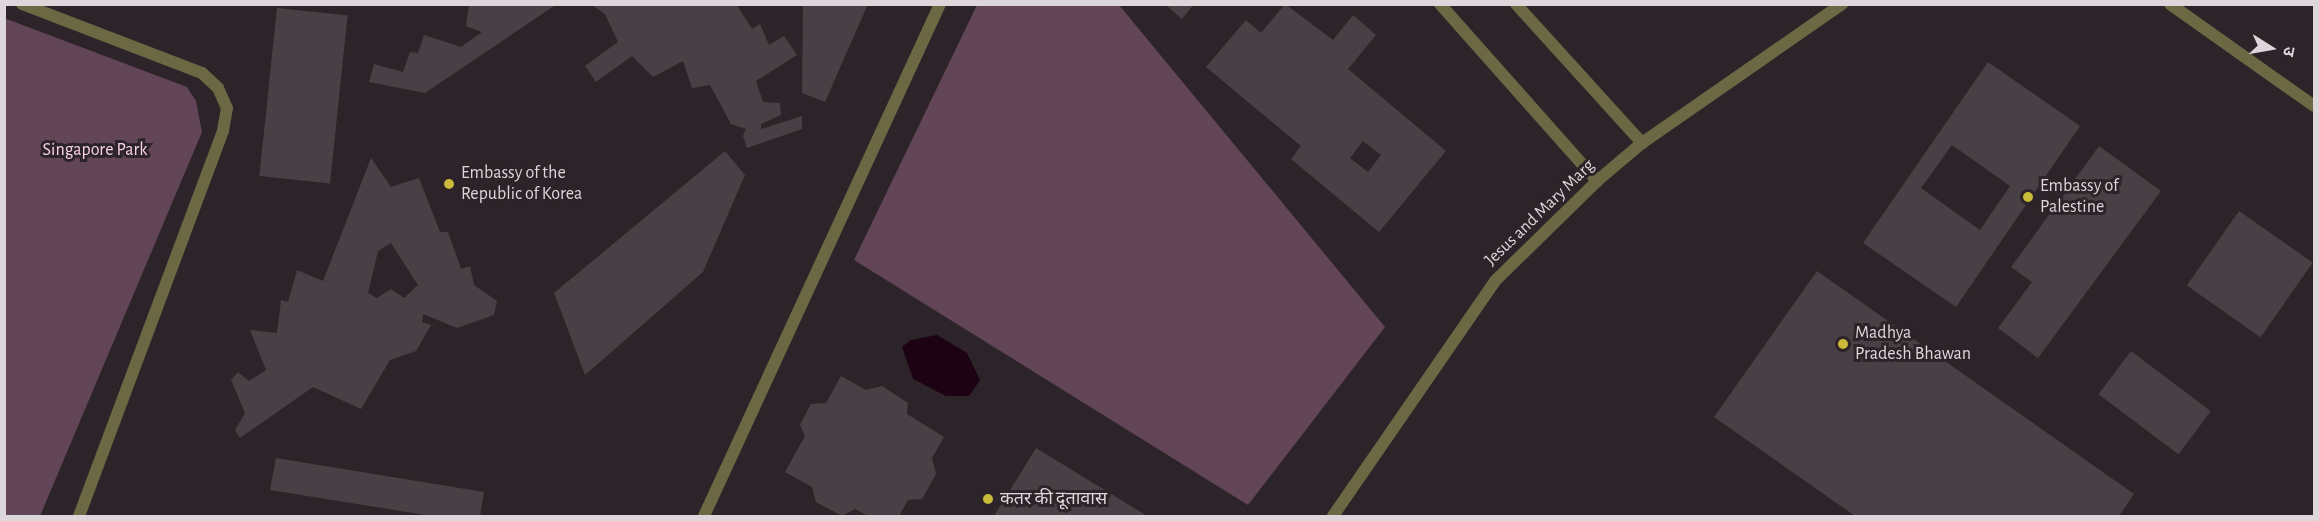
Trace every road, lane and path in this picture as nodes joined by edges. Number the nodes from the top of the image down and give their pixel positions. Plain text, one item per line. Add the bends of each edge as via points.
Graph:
1 (22, 4) edge
2 (940, 4) edge
3 (1440, 4) edge
4 (1516, 4) edge
5 (1842, 4) edge
6 (2170, 4) edge
7 (2314, 106) edge
8 (1642, 143) junction
9 (1597, 181) junction
10 (79, 516) edge
11 (704, 516) edge
12 (1333, 516) edge

1 - 10 street via 202,73 218,88 226,108 223,131
2 - 11 street
3 - 9 street
4 - 8 street
5 - 8 street, Jesus and Mary Marg
6 - 7 street
8 - 9 street, Jesus and Mary Marg
9 - 12 street, Jesus and Mary Marg via 1495,281

